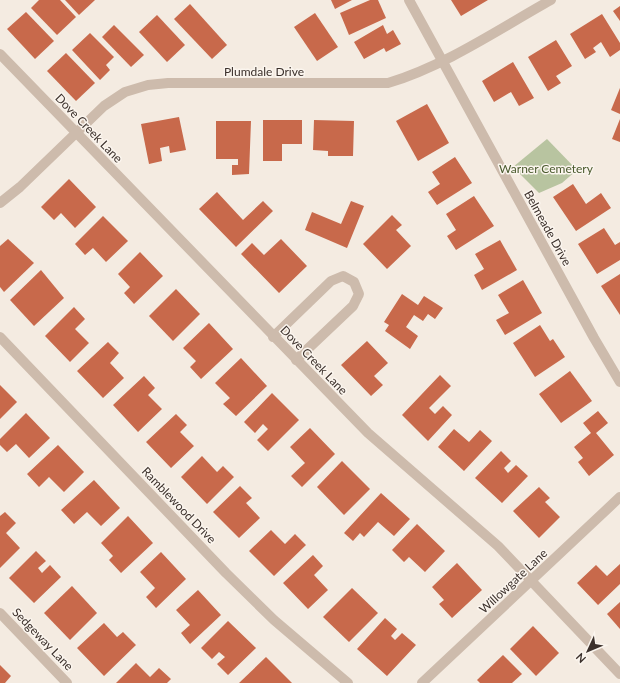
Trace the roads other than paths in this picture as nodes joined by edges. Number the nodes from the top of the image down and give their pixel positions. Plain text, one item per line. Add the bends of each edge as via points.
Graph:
1 (409, 0) edge
2 (551, 0) edge
3 (0, 54) edge
4 (442, 61) junction
5 (76, 132) junction
6 (0, 203) edge
7 (0, 337) edge
8 (273, 337) junction
9 (296, 360) junction
10 (620, 382) edge
11 (620, 497) edge
12 (532, 581) junction
13 (0, 613) edge
14 (620, 674) edge
15 (67, 683) edge
16 (348, 683) edge
17 (422, 683) edge

1 - 4 street, Belmeade Drive
2 - 4 street, Plumdale Drive
3 - 5 street, Dove Creek Lane
4 - 5 street, Plumdale Drive via 412,76 388,83 148,85 125,92 104,106
4 - 10 street, Belmeade Drive
5 - 6 street, Plumdale Drive
5 - 8 street, Dove Creek Lane
7 - 16 street, Ramblewood Drive via 226,573 274,620
8 - 9 street, Dove Creek Lane
8 - 9 street via 331,281 343,276 354,282 359,294 353,306
9 - 12 street, Dove Creek Lane via 368,433 498,546
11 - 12 street, Willowgate Lane
12 - 14 street, Dove Creek Lane
12 - 17 street, Willowgate Lane
13 - 15 street, Sedgeway Lane

